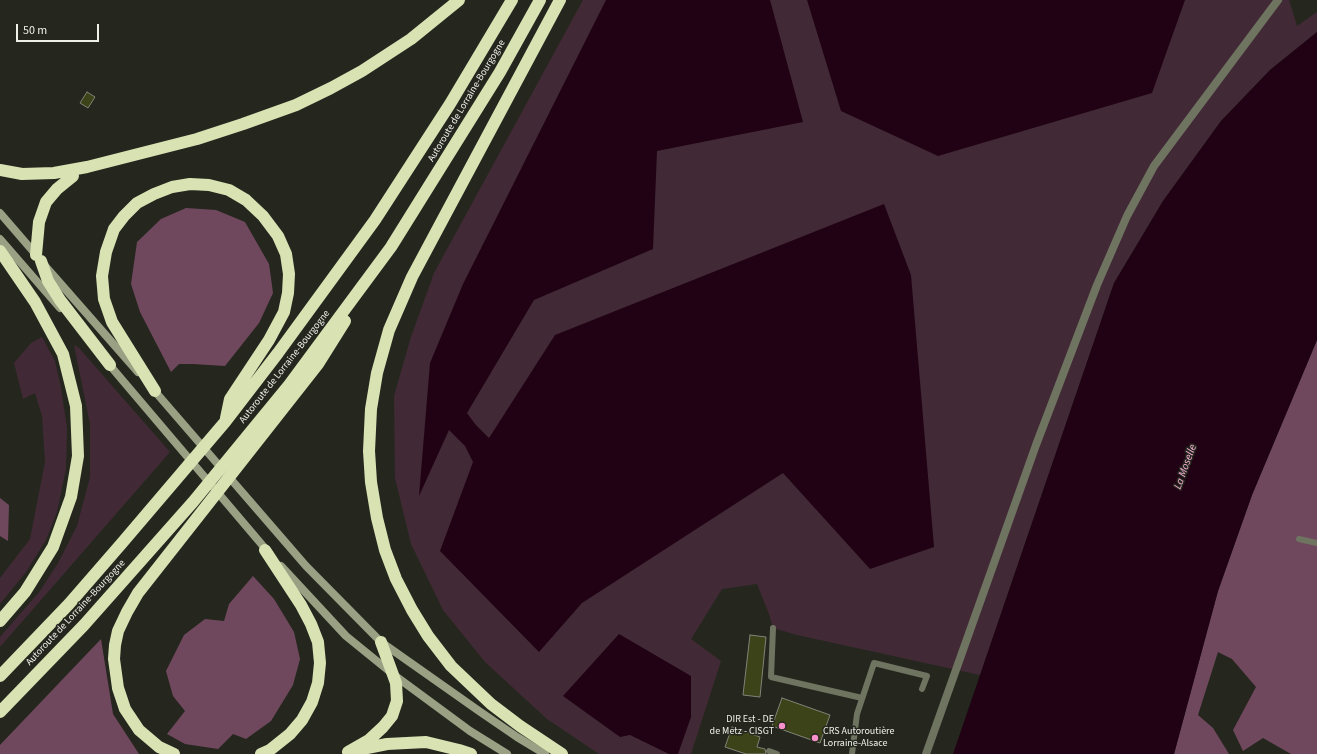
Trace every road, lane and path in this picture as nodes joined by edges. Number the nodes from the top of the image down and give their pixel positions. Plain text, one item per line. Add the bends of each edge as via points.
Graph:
1 (459, 0) edge
2 (512, 0) edge
3 (540, 0) edge
4 (560, 0) edge
5 (1278, 0) edge
6 (0, 170) edge
7 (74, 176) dead end
8 (0, 212) edge
9 (0, 239) edge
10 (391, 247) junction
11 (0, 251) edge
12 (38, 258) junction
13 (110, 365) junction
14 (155, 391) junction
15 (225, 422) junction
16 (1299, 539) dead end
17 (1317, 543) edge
18 (265, 550) junction
19 (0, 621) edge
20 (773, 628) dead end
21 (381, 642) junction
22 (394, 675) junction
23 (0, 676) edge
24 (922, 689) dead end
25 (862, 698) junction
26 (0, 712) edge
27 (769, 751) dead end
28 (345, 753) edge
29 (174, 754) edge
30 (261, 754) edge
31 (471, 754) edge
32 (507, 754) edge
33 (545, 754) edge
34 (562, 754) edge
35 (777, 754) edge
36 (852, 754) edge
37 (926, 754) edge

1 - 6 highway via 411,39 374,63 296,105 197,138 87,167 22,174
2 - 15 highway, Autoroute de Lorraine-Bourgogne via 450,104 375,220
3 - 10 highway, Autoroute de Lorraine-Bourgogne via 500,72
4 - 34 highway via 412,277 389,330 377,373 371,409 369,452 371,482 385,550 406,598 428,636 451,666 491,704
5 - 37 street via 1154,166 1127,216 1097,285 1036,445
7 - 12 highway via 46,202 39,222
8 - 12 main road
9 - 13 main road
10 - 26 highway, Autoroute de Lorraine-Bourgogne via 289,385 193,502 84,625
10 - 29 highway via 318,364 138,593 118,631 114,659 118,688 125,709 139,730 159,747
11 - 19 highway via 35,302 63,354 76,406 78,456 71,498 53,547 25,592
12 - 13 highway via 48,282 60,300
12 - 14 main road
13 - 18 main road
14 - 15 highway via 112,322 104,299 102,276 106,252 114,229 137,203 172,187 190,184 229,190 246,200 263,216 278,236 286,254 289,274 284,312 269,340 230,399
14 - 21 main road via 306,566
15 - 23 highway, Autoroute de Lorraine-Bourgogne via 69,604
16 - 17 lane
18 - 22 main road via 346,636
18 - 30 highway via 311,624 318,642 320,663 318,683 312,702 302,720 290,734
20 - 25 lane via 771,677
21 - 22 highway
21 - 33 main road
22 - 28 highway via 396,702 392,716 369,740
22 - 32 main road
24 - 25 lane via 927,676 874,663
25 - 36 lane via 857,714
27 - 35 lane
28 - 31 highway via 387,744 426,742

